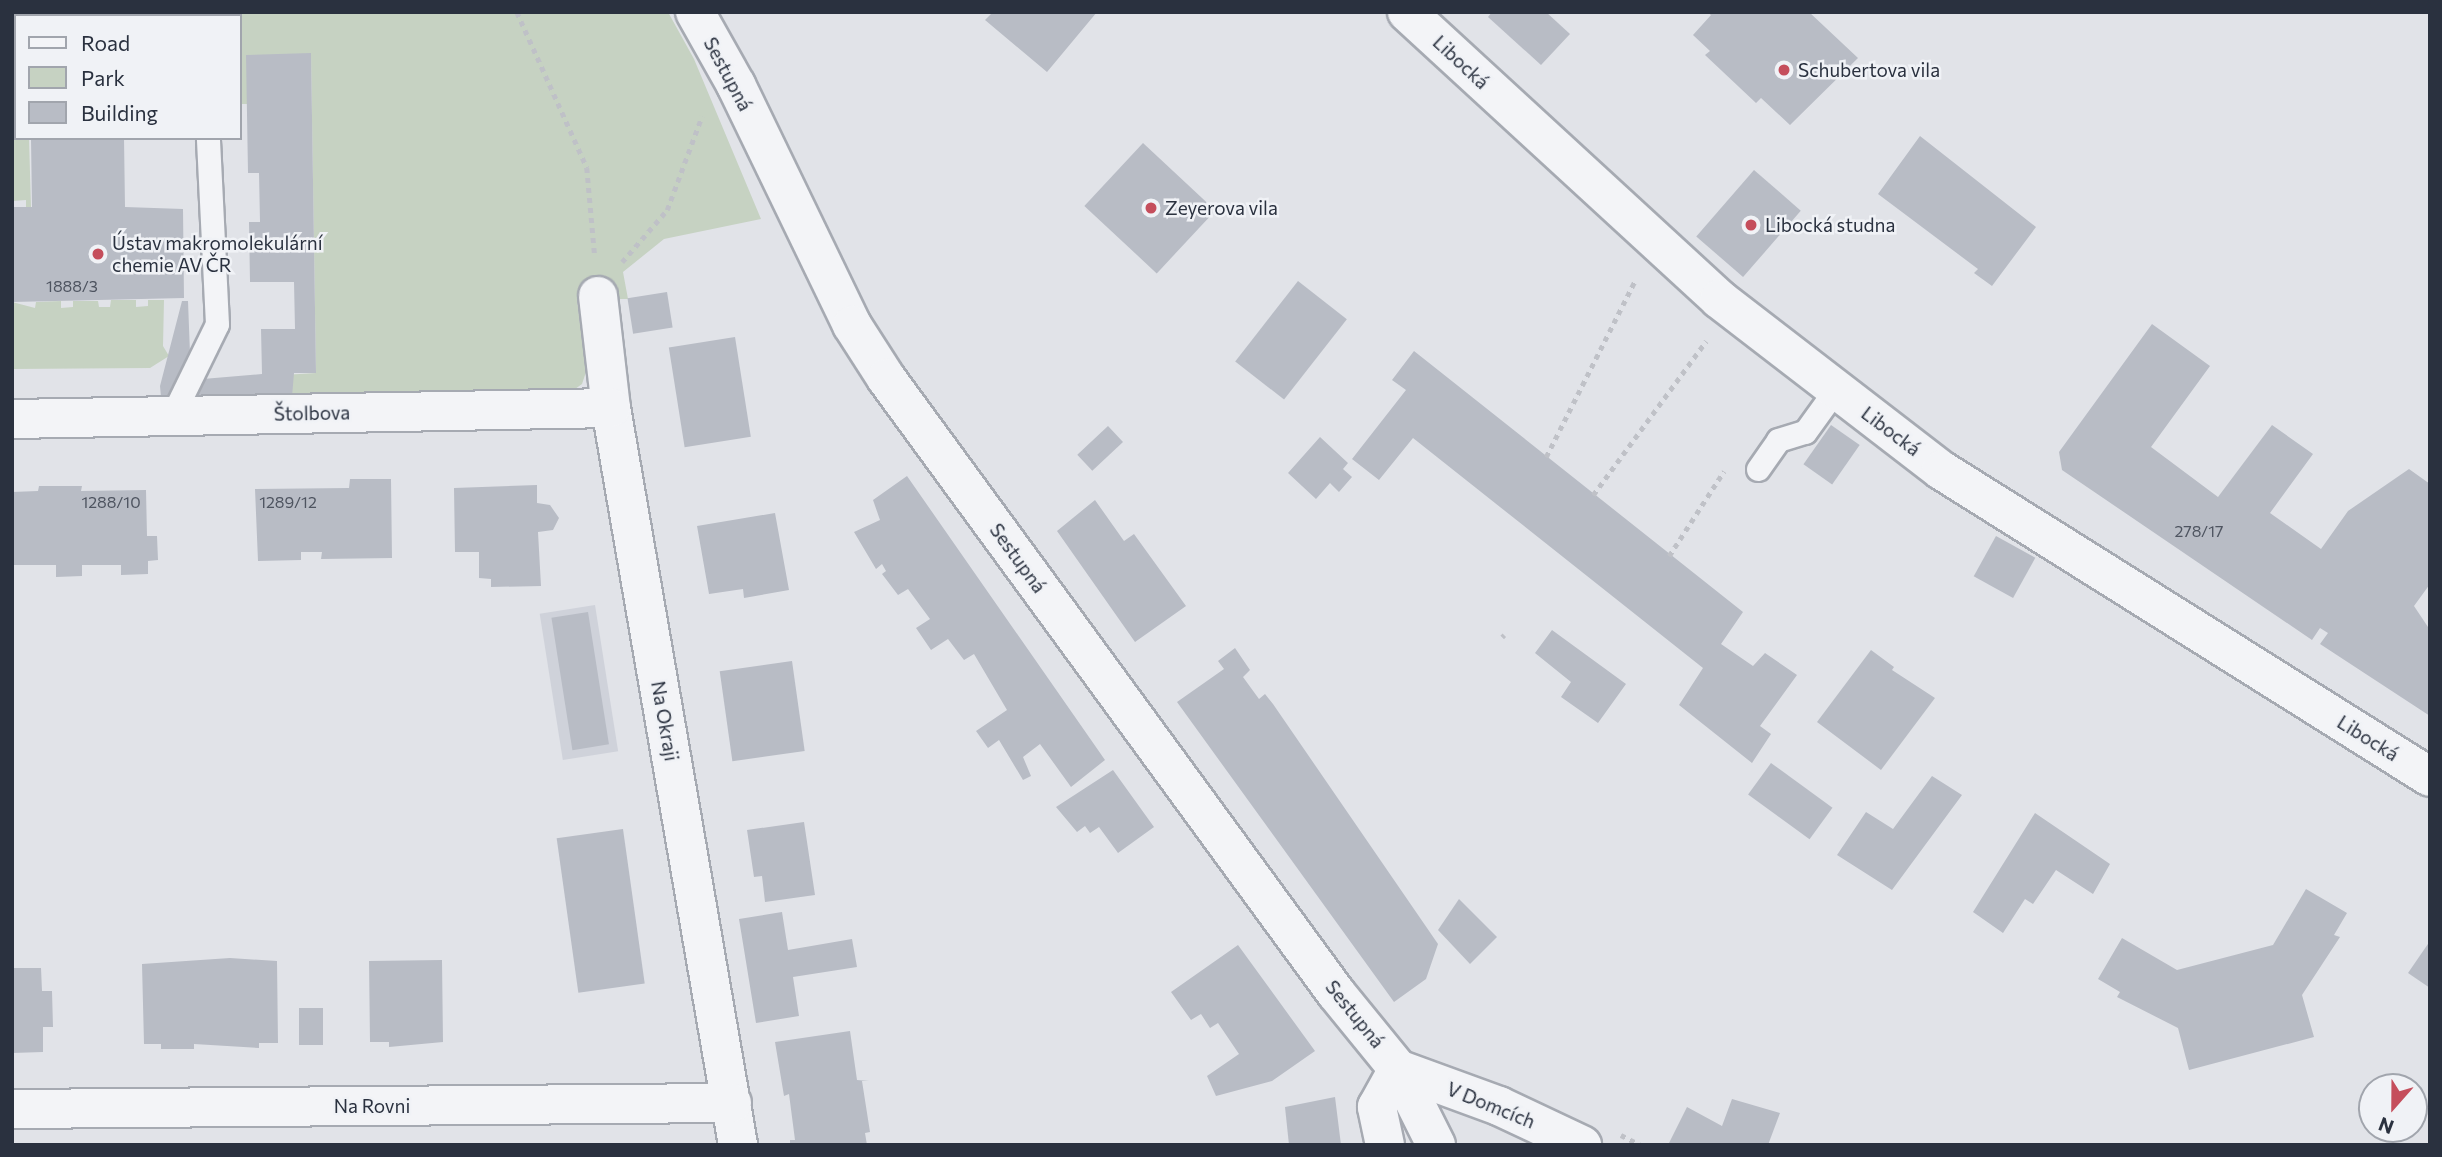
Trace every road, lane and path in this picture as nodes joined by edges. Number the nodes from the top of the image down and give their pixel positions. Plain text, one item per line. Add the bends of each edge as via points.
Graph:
1 (517, 12) edge
2 (695, 12) edge
3 (1407, 12) edge
4 (736, 85) junction
5 (208, 140) edge
6 (1639, 274) dead end
7 (598, 296) junction
8 (1713, 332) dead end
9 (1836, 388) junction
10 (611, 408) junction
11 (172, 416) junction
12 (12, 419) edge
13 (1546, 457) dead end
14 (1758, 469) dead end
15 (1593, 495) dead end
16 (2430, 777) edge
17 (1398, 1069) junction
18 (732, 1103) junction
19 (12, 1109) edge
20 (1599, 1139) edge
21 (738, 1145) edge
22 (1385, 1145) edge
23 (1436, 1145) edge
24 (1641, 1145) edge

1 - 7 path via 587,168
2 - 4 street, Sestupná
3 - 9 street, Libocká via 1719,299
4 - 7 path via 713,96 667,210
4 - 17 street, Sestupná via 852,325 886,378 1328,982
5 - 11 lane via 216,324
6 - 13 path
7 - 10 street, Na Okraji
8 - 15 path
9 - 14 lane via 1805,432 1778,440
9 - 16 street, Libocká via 1941,470
10 - 11 street, Štolbova
10 - 18 street, Na Okraji
11 - 12 street, Štolbova
17 - 20 street, V Domcích
17 - 22 street via 1377,1107
17 - 23 street, Sestupná
18 - 19 street, Na Rovni
18 - 21 street, Na Okraji
20 - 24 path

